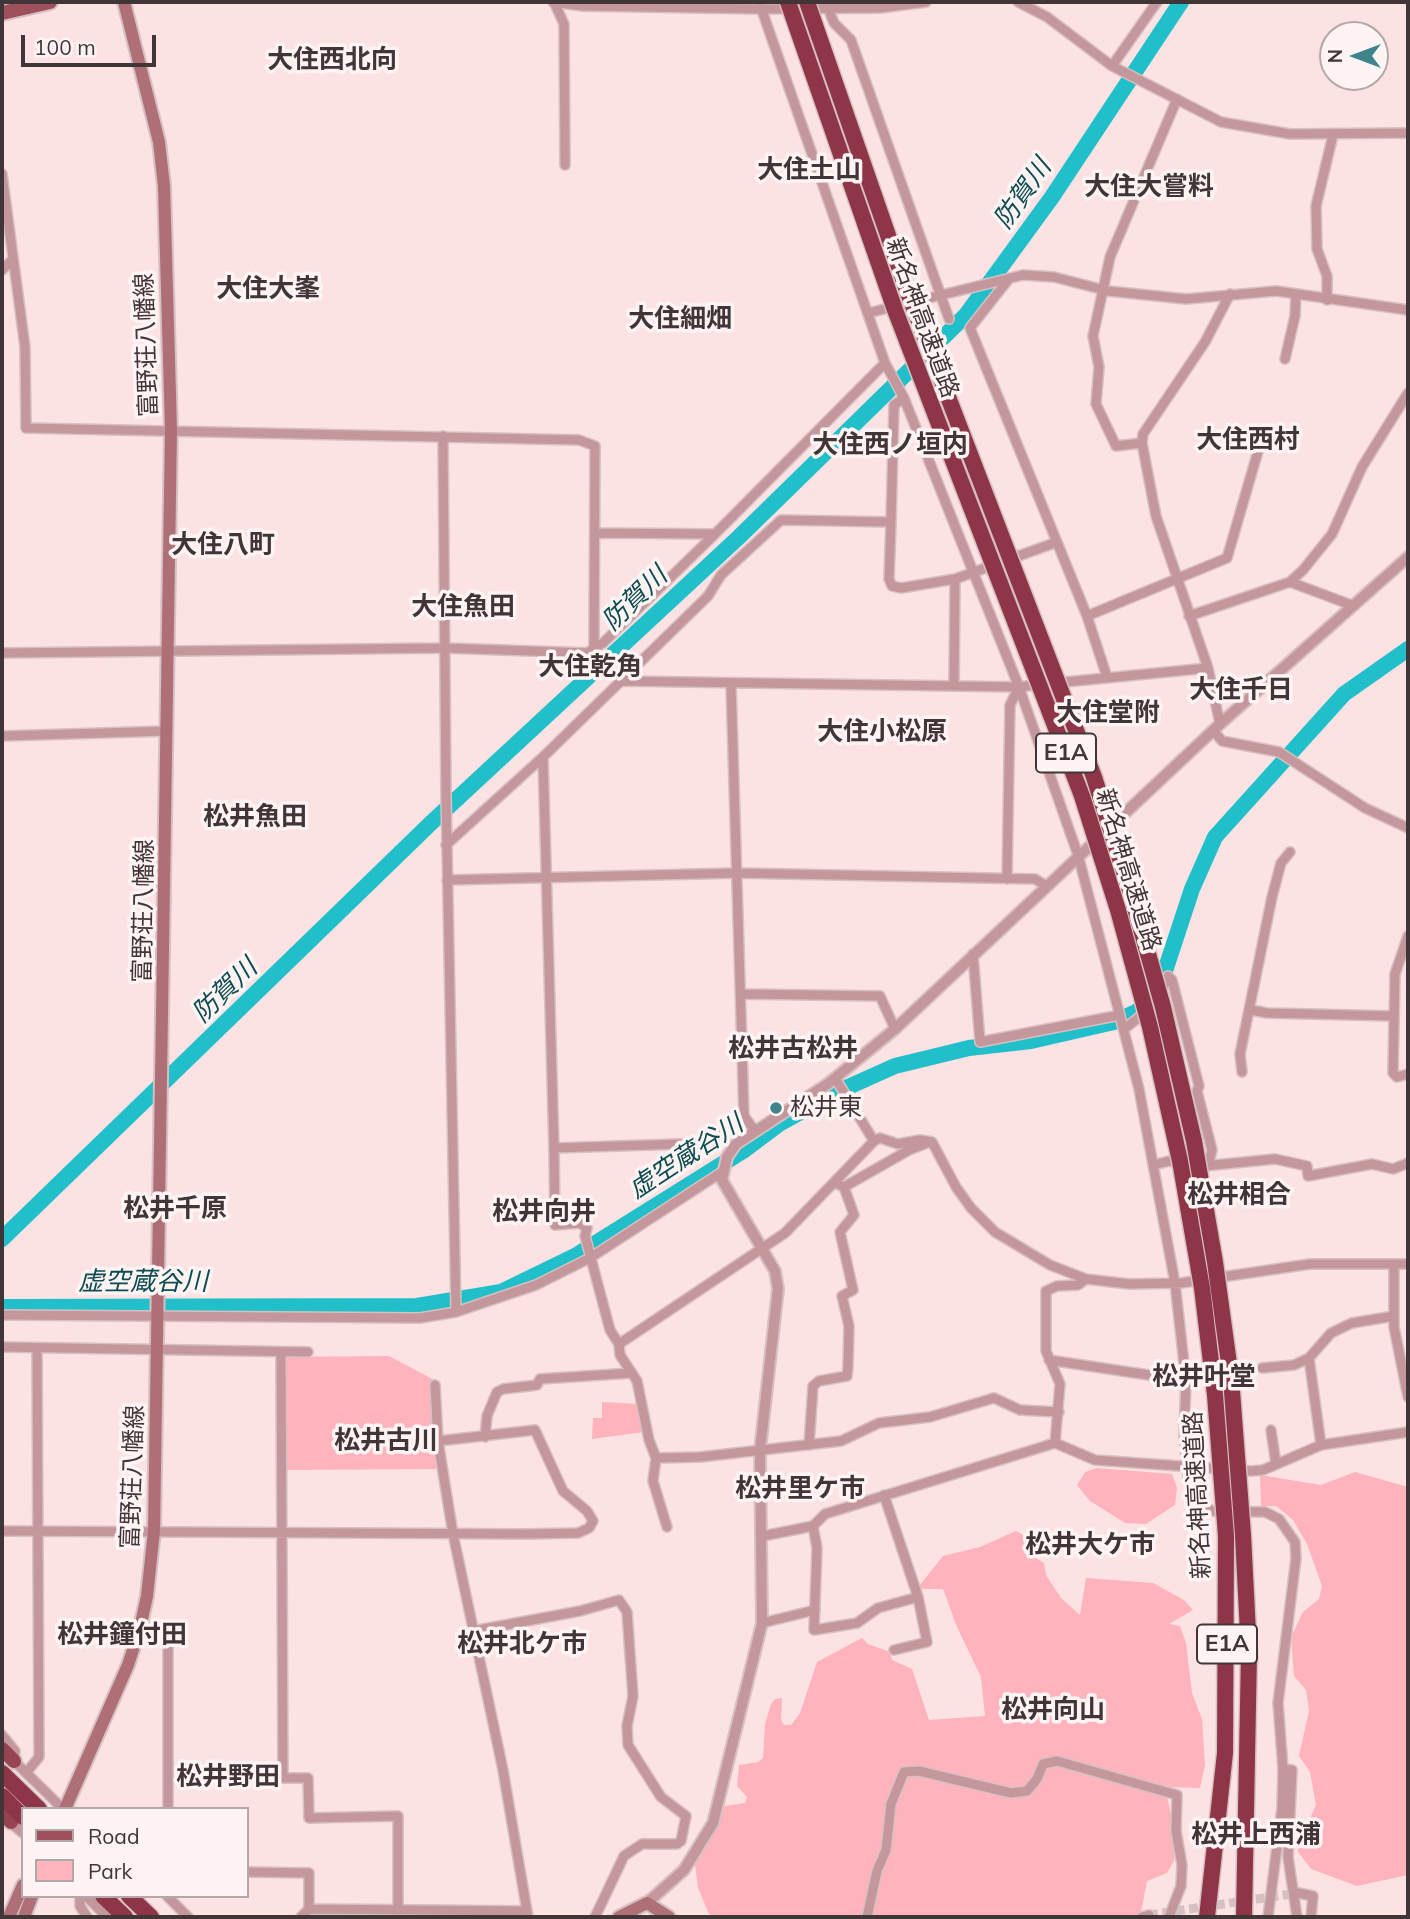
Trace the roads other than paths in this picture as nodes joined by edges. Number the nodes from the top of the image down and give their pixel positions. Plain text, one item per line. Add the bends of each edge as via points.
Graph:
1 (50, 2) edge
2 (124, 2) edge
3 (554, 2) edge
4 (788, 2) edge
5 (807, 2) edge
6 (926, 2) edge
7 (1018, 2) edge
8 (1157, 2) edge
9 (760, 5) edge
10 (828, 8) junction
11 (2, 13) edge
12 (1112, 66) junction
13 (1177, 99) junction
14 (1408, 133) edge
15 (1333, 135) junction
16 (565, 165) dead end
17 (2, 174) edge
18 (13, 260) junction
19 (2, 270) edge
20 (1006, 281) junction
21 (1104, 289) junction
22 (1230, 294) junction
23 (1296, 294) junction
24 (941, 295) junction
25 (1327, 300) junction
26 (1408, 310) edge
27 (868, 313) junction
28 (949, 319) dead end
29 (1284, 359) dead end
30 (885, 363) junction
31 (1408, 393) edge
32 (904, 398) junction
33 (171, 430) junction
34 (1263, 434) dead end
35 (443, 436) junction
36 (1142, 443) junction
37 (891, 522) junction
38 (595, 533) junction
39 (715, 534) junction
40 (1057, 542) junction
41 (1408, 557) edge
42 (974, 572) junction
43 (955, 579) junction
44 (1176, 580) junction
45 (1290, 582) junction
46 (1354, 606) junction
47 (1087, 616) junction
48 (1189, 616) junction
49 (444, 648) junction
50 (169, 649) junction
51 (2, 653) edge
52 (591, 653) junction
53 (1208, 668) junction
54 (1107, 677) junction
55 (620, 681) junction
56 (732, 684) junction
57 (954, 686) junction
58 (1019, 687) junction
59 (1217, 727) junction
60 (168, 731) junction
61 (2, 736) edge
62 (543, 757) junction
63 (1408, 828) edge
64 (446, 845) junction
65 (1290, 852) dead end
66 (1078, 855) junction
67 (738, 873) junction
68 (546, 878) junction
69 (1007, 878) junction
70 (447, 880) junction
71 (1045, 885) junction
72 (1408, 936) edge
73 (973, 954) junction
74 (743, 994) junction
75 (1251, 1010) junction
76 (1120, 1014) junction
77 (1393, 1016) junction
78 (895, 1029) junction
79 (1124, 1029) junction
80 (1242, 1072) dead end
81 (1408, 1074) edge
82 (835, 1077) junction
83 (1201, 1108) junction
84 (1175, 1113) dead end
85 (744, 1116) junction
86 (755, 1131) junction
87 (874, 1141) junction
88 (932, 1142) junction
89 (554, 1148) junction
90 (1408, 1163) edge
91 (1154, 1165) junction
92 (724, 1166) junction
93 (1208, 1166) junction
94 (839, 1185) junction
95 (763, 1248) junction
96 (590, 1258) junction
97 (1394, 1264) junction
98 (1408, 1264) edge
99 (1086, 1279) junction
100 (1175, 1283) junction
101 (158, 1311) junction
102 (456, 1312) junction
103 (2, 1315) edge
104 (1394, 1316) junction
105 (619, 1344) junction
106 (2, 1347) edge
107 (37, 1349) junction
108 (157, 1350) junction
109 (281, 1352) junction
110 (309, 1352) dead end
111 (1309, 1358) junction
112 (1404, 1358) edge
113 (1049, 1360) junction
114 (1262, 1368) dead end
115 (632, 1373) junction
116 (1175, 1379) dead end
117 (435, 1385) dead end
118 (1408, 1397) edge
119 (1059, 1412) junction
120 (1270, 1430) dead end
121 (1408, 1432) edge
122 (485, 1437) junction
123 (438, 1441) junction
124 (1055, 1443) junction
125 (809, 1445) junction
126 (1321, 1445) junction
127 (760, 1450) junction
128 (656, 1458) junction
129 (1276, 1464) junction
130 (1185, 1467) junction
131 (884, 1495) junction
132 (813, 1526) junction
133 (667, 1527) dead end
134 (2, 1531) edge
135 (37, 1531) junction
136 (154, 1531) junction
137 (453, 1534) junction
138 (281, 1535) junction
139 (763, 1536) junction
140 (918, 1597) junction
141 (815, 1610) junction
142 (762, 1623) junction
143 (140, 1628) junction
144 (473, 1631) junction
145 (894, 1650) dead end
146 (2, 1735) edge
147 (2, 1749) edge
148 (8, 1762) edge
149 (1283, 1769) junction
150 (2, 1773) edge
151 (26, 1773) junction
152 (2, 1796) edge
153 (2, 1805) edge
154 (37, 1807) edge
155 (47, 1807) edge
156 (62, 1807) edge
157 (65, 1807) edge
158 (168, 1807) edge
159 (12, 1819) edge
160 (248, 1872) edge
161 (21, 1890) edge
162 (1298, 1893) dead end
163 (31, 1898) edge
164 (80, 1898) edge
165 (89, 1898) edge
166 (96, 1898) edge
167 (131, 1898) edge
168 (141, 1898) edge
169 (169, 1898) edge
170 (648, 1903) junction
171 (309, 1909) junction
172 (398, 1909) junction
173 (109, 1910) edge
174 (527, 1914) edge
175 (9, 1917) edge
176 (24, 1917) edge
177 (87, 1917) edge
178 (125, 1917) edge
179 (150, 1917) edge
180 (161, 1917) edge
181 (188, 1917) edge
182 (301, 1917) edge
183 (595, 1917) edge
184 (619, 1917) edge
185 (669, 1917) edge
186 (867, 1917) edge
187 (1169, 1917) edge
188 (1206, 1917) edge
189 (1244, 1917) edge
190 (1268, 1917) edge
191 (1297, 1917) edge
192 (1311, 1917) edge

1 - 11 main road
2 - 33 main road, 富野荘八幡線 via 159,142 164,186
3 - 9 street via 583,6
3 - 16 street via 564,24
4 - 188 highway, 新名神高速道路 / E1A, bridge via 895,310 1082,796 1150,1027 1180,1161 1215,1395 1226,1536 1225,1753
5 - 189 highway, 新名神高速道路 / E1A, bridge via 925,339 1094,777 1163,1007 1194,1141 1231,1378 1243,1535 1249,1652
6 - 10 street
7 - 12 street via 1047,17
8 - 12 street
9 - 10 street
9 - 27 street
10 - 24 street via 834,23 850,40
12 - 13 street
13 - 15 street via 1221,122
13 - 21 street via 1110,257
14 - 15 street
15 - 25 street via 1316,195 1317,248 1327,276
17 - 18 street
18 - 19 street
18 - 33 street via 24,347 26,428
20 - 21 street via 1023,275 1054,277
20 - 24 street
20 - 40 street via 970,328
21 - 22 street via 1186,299
21 - 36 street via 1093,336 1099,367 1096,404 1116,446
22 - 23 street
22 - 36 street via 1205,342 1143,434
23 - 25 street
23 - 29 street
24 - 27 street
24 - 28 street
25 - 26 street
27 - 30 street
30 - 32 street
30 - 39 street
31 - 45 street via 1362,467 1332,534
32 - 37 street via 894,405
32 - 42 street
33 - 35 street
33 - 50 main road, 富野荘八幡線
34 - 44 street via 1227,558
35 - 38 street via 579,440 594,446
35 - 49 street
36 - 44 street via 1156,516
37 - 43 street via 892,586
37 - 55 street via 781,520 721,575 708,596
38 - 39 street
38 - 52 street
39 - 52 street
40 - 42 street
40 - 47 street
41 - 46 street
42 - 43 street
42 - 58 street
43 - 57 street
44 - 47 street
44 - 48 street
45 - 46 street
45 - 48 street
46 - 59 street
47 - 54 street
48 - 53 street
49 - 50 street
49 - 52 street
49 - 64 street
50 - 51 street
50 - 60 main road, 富野荘八幡線
53 - 54 street
53 - 59 street
54 - 58 street
55 - 56 street
55 - 62 street
56 - 57 street
56 - 67 street
57 - 58 street
58 - 66 street
58 - 69 street via 1010,705
59 - 63 street via 1222,741 1279,752 1365,808
59 - 66 street
60 - 61 street
60 - 101 main road, 富野荘八幡線
62 - 64 street
62 - 68 street
64 - 70 street
65 - 75 street via 1280,863
66 - 71 street
66 - 76 street
67 - 68 street
67 - 69 street
67 - 74 street
68 - 70 street
68 - 89 street
69 - 71 street via 1035,879
70 - 102 street
71 - 73 street
72 - 77 street via 1395,974
73 - 76 street via 980,1042
73 - 78 street
74 - 78 street via 880,996
74 - 85 street
75 - 77 street
75 - 80 street via 1240,1054
76 - 79 street
77 - 81 street via 1393,1073 1397,1077
78 - 82 street
79 - 83 street via 1155,1004 1168,976
79 - 91 street
82 - 86 street
82 - 87 street
83 - 84 street
83 - 93 street via 1212,1150
85 - 86 street
85 - 89 street via 712,1143
86 - 92 street via 736,1143
87 - 88 street
87 - 94 street
88 - 94 street
88 - 99 street via 956,1187 995,1232 1050,1265
89 - 96 street via 555,1225 586,1225
90 - 93 street via 1392,1169 1372,1164 1308,1176 1307,1166 1275,1159
91 - 93 street via 1169,1161
91 - 100 street
92 - 95 street via 728,1194
92 - 96 street
94 - 95 street
94 - 125 street via 854,1215 840,1232 853,1290 842,1296 849,1326 847,1376 813,1386
95 - 105 street
95 - 127 street via 778,1289
96 - 102 street via 536,1285
96 - 105 street via 610,1330
97 - 98 street
97 - 100 street via 1310,1264
97 - 104 street
99 - 100 street
99 - 113 street via 1046,1291
100 - 130 street via 1186,1381
101 - 102 street via 420,1318
101 - 103 street
101 - 108 main road, 富野荘八幡線
104 - 111 street via 1331,1333
104 - 112 street
105 - 115 street
106 - 107 street
107 - 108 street
107 - 135 street
108 - 109 street
108 - 136 main road, 富野荘八幡線
109 - 110 street
109 - 138 street
111 - 114 street via 1275,1369
111 - 126 street
112 - 118 street
113 - 116 street
113 - 119 street via 1060,1384
115 - 122 street via 540,1379 537,1385 503,1389 497,1392 487,1416
115 - 128 street
117 - 123 street
119 - 124 street
119 - 125 street via 1020,1410 994,1398 930,1417 879,1423 841,1441
120 - 129 street
121 - 126 street
122 - 123 street
122 - 137 street via 535,1430 563,1492 593,1521 578,1533
123 - 137 street
124 - 130 street via 1095,1460
124 - 131 street
125 - 127 street
126 - 129 street
127 - 128 street
127 - 139 street
128 - 133 street via 653,1481
129 - 130 street via 1251,1471
130 - 149 street via 1189,1487 1201,1504 1212,1511 1265,1512 1279,1518 1295,1542 1278,1703
131 - 132 street via 825,1514
131 - 140 street
132 - 139 street
132 - 141 street
134 - 135 street
135 - 136 street
135 - 151 street via 39,1757
136 - 138 street
136 - 143 main road, 富野荘八幡線
137 - 138 street
137 - 144 street
138 - 172 street via 283,1777 308,1778 309,1818 398,1815
139 - 142 street
140 - 141 street via 878,1608 857,1623 814,1630
140 - 145 street via 927,1642
141 - 142 street
142 - 170 street via 713,1823 684,1870
143 - 157 main road, 富野荘八幡線 via 109,1711
143 - 158 street via 167,1628
144 - 174 street
144 - 183 street via 619,1600 627,1612 633,1696 628,1745 662,1797 686,1816 677,1844 642,1844 624,1856
146 - 148 street via 15,1751
147 - 148 highway
148 - 151 street
148 - 155 highway
149 - 190 street
149 - 191 street via 1292,1770 1288,1857
150 - 154 highway
151 - 156 street
152 - 159 highway
153 - 159 highway
160 - 171 street via 309,1873
161 - 175 main road
162 - 192 street via 1313,1896
163 - 176 main road
164 - 177 street
165 - 173 street
166 - 173 highway
167 - 179 highway
168 - 180 highway
169 - 181 street
170 - 184 main road
170 - 185 main road
171 - 172 street
171 - 182 street
172 - 174 street
173 - 178 highway
186 - 187 street via 886,1850 891,1804 904,1772 919,1771 1012,1793 1027,1791 1044,1764 1058,1761 1177,1795 1181,1886

